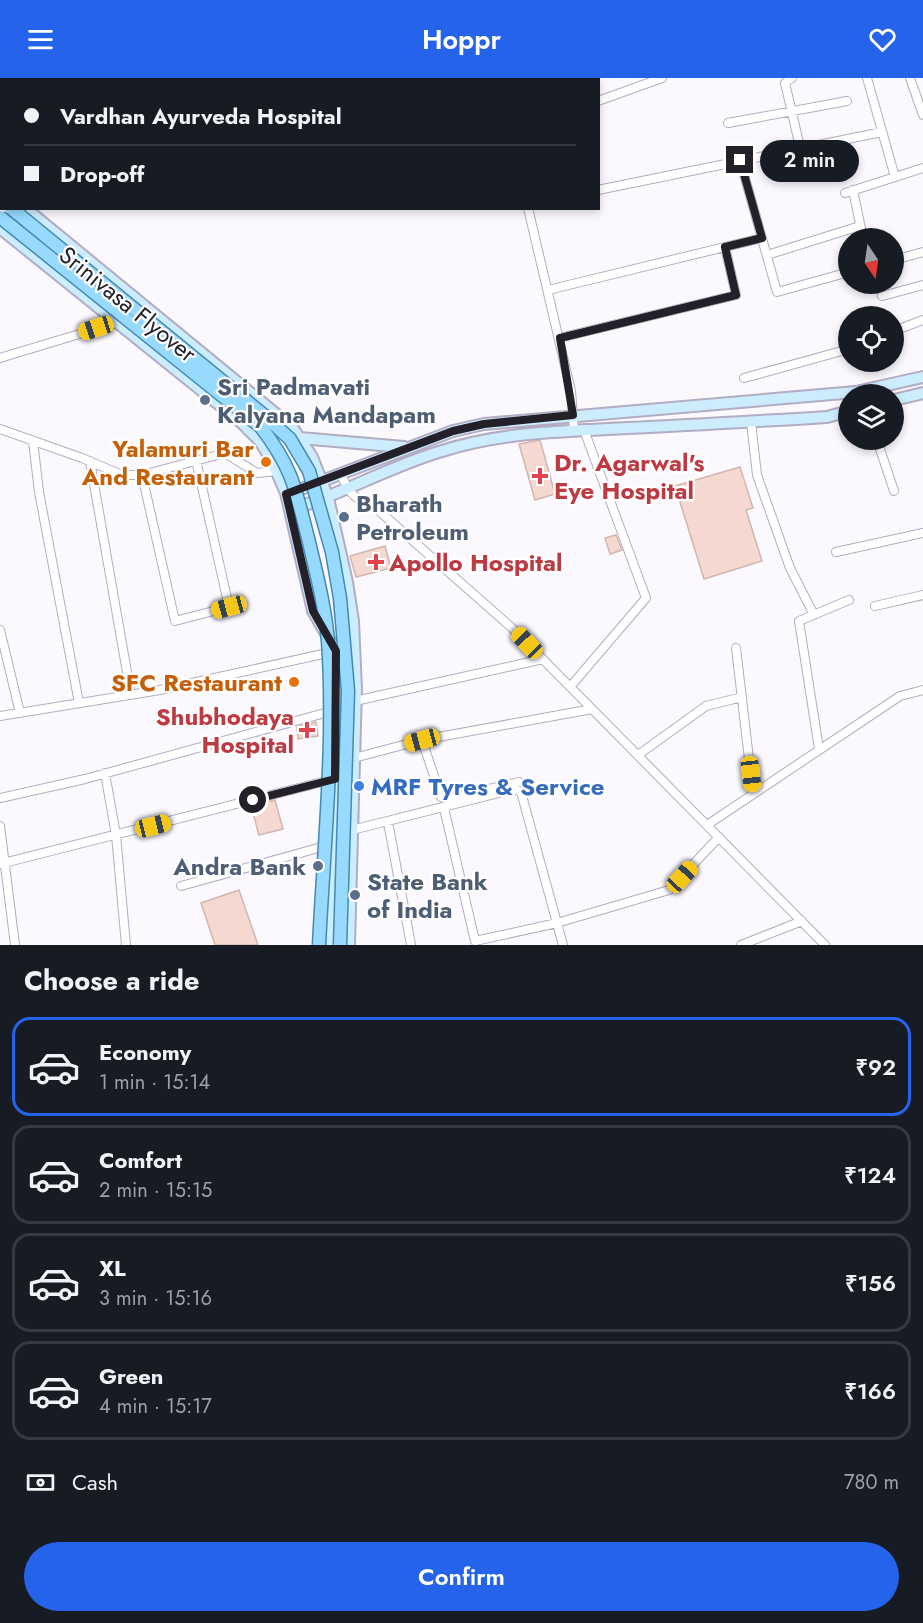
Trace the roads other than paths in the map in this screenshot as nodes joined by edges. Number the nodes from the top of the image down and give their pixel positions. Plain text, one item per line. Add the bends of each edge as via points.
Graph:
1 (662, 78) edge
2 (792, 78) edge
3 (867, 78) edge
4 (910, 78) edge
5 (600, 100) edge
6 (847, 101) dead end
7 (792, 112) junction
8 (923, 115) edge
9 (728, 123) dead end
10 (882, 132) junction
11 (800, 147) junction
12 (740, 160) junction
13 (923, 168) edge
14 (895, 177) junction
15 (600, 190) edge
16 (13, 210) edge
17 (27, 210) edge
18 (528, 210) edge
19 (0, 217) edge
20 (861, 226) joint
21 (0, 228) edge
22 (762, 238) junction
23 (725, 247) junction
24 (923, 252) edge
25 (767, 255) junction
26 (904, 257) edge
27 (838, 275) edge
28 (923, 285) edge
29 (548, 290) junction
30 (882, 296) dead end
31 (923, 320) edge
32 (119, 322) junction
33 (904, 327) edge
34 (560, 338) junction
35 (838, 352) edge
36 (0, 358) edge
37 (923, 377) edge
38 (744, 378) dead end
39 (923, 393) edge
40 (904, 398) edge
41 (838, 414) edge
42 (573, 415) junction
43 (751, 422) junction
44 (0, 429) edge
45 (579, 430) junction
46 (300, 438) junction
47 (33, 441) junction
48 (407, 447) junction
49 (880, 450) edge
50 (196, 460) junction
51 (90, 461) junction
52 (277, 471) junction
53 (341, 474) junction
54 (142, 475) junction
55 (321, 482) junction
56 (347, 491) junction
57 (894, 491) dead end
58 (286, 494) junction
59 (328, 498) junction
60 (290, 510) junction
61 (923, 533) edge
62 (836, 552) dead end
63 (923, 595) edge
64 (849, 600) dead end
65 (875, 606) dead end
66 (814, 615) junction
67 (0, 630) edge
68 (736, 648) dead end
69 (336, 651) junction
70 (543, 659) junction
71 (570, 687) junction
72 (923, 690) edge
73 (132, 695) junction
74 (742, 697) junction
75 (355, 701) junction
76 (79, 703) junction
77 (592, 709) junction
78 (337, 710) junction
79 (20, 712) junction
80 (0, 716) edge
81 (422, 740) junction
82 (819, 749) junction
83 (638, 755) junction
84 (354, 758) junction
85 (105, 773) junction
86 (335, 779) junction
87 (519, 782) dead end
88 (753, 794) junction
89 (0, 798) edge
90 (444, 807) junction
91 (388, 822) junction
92 (707, 825) junction
93 (0, 826) edge
94 (352, 830) junction
95 (116, 835) junction
96 (719, 837) junction
97 (333, 844) junction
98 (2, 864) edge
99 (182, 886) dead end
100 (802, 921) junction
101 (557, 923) junction
102 (15, 945) edge
103 (126, 945) edge
104 (319, 945) edge
105 (330, 945) edge
106 (340, 945) edge
107 (349, 945) edge
108 (411, 945) edge
109 (563, 945) edge
110 (741, 945) edge
111 (825, 945) edge

1 - 5 street
2 - 7 street via 785,83
3 - 10 street
4 - 8 street
6 - 7 street
7 - 9 street
7 - 11 street
10 - 11 street
10 - 14 street
11 - 12 street
12 - 15 street
12 - 22 street
13 - 14 street
14 - 20 street via 849,192
16 - 106 main road, Srinivasa Flyover, bridge via 266,417 290,439 309,471 332,552 347,660
17 - 46 street via 282,419
18 - 29 street
19 - 104 main road, Srinivasa Flyover, bridge via 261,427 290,470 320,586 328,639 329,714
20 - 25 street
21 - 32 street
22 - 23 street
22 - 25 street
23 - 29 street
23 - 34 street via 736,295
24 - 26 street
25 - 27 street via 777,292
28 - 30 street
29 - 34 street
31 - 33 street
32 - 36 street
32 - 52 street via 241,422 260,441
34 - 42 street
35 - 38 street
37 - 42 street via 856,392
39 - 40 street
41 - 43 street
42 - 45 street
42 - 48 street via 484,424
43 - 45 street
43 - 66 street via 757,475 790,568
44 - 47 street
45 - 56 street via 501,438 442,450
45 - 71 street via 646,598
46 - 48 street
46 - 55 street
47 - 51 street
47 - 76 street
48 - 53 street
49 - 57 street
50 - 52 street via 225,453 257,473
50 - 54 street
50 - 54 street via 229,607 175,621
51 - 54 street via 122,475
51 - 73 street
52 - 58 street
53 - 55 street
53 - 56 street
55 - 58 street
55 - 59 street
56 - 59 street
56 - 70 street via 378,510
58 - 60 street
59 - 60 street
59 - 75 street via 353,621
60 - 69 street via 313,611
61 - 62 street
63 - 65 street
64 - 66 street
66 - 82 street via 799,621
67 - 79 street
68 - 74 street
69 - 73 street
69 - 78 street
70 - 71 street
70 - 75 street
71 - 77 street
72 - 82 street via 900,696
73 - 76 street
74 - 83 street via 706,706
74 - 88 street
75 - 84 street
76 - 79 street
77 - 81 street
77 - 83 street
78 - 85 street
78 - 86 street
79 - 80 street
81 - 84 street
81 - 87 street via 441,797
82 - 88 street
83 - 92 street
84 - 94 street
85 - 89 street
85 - 95 street
86 - 95 street
86 - 97 street
88 - 92 street
90 - 91 street
90 - 101 street via 514,789 521,792
90 - 101 street via 475,940
91 - 94 street
91 - 108 street
92 - 96 street
93 - 98 street
94 - 107 street
95 - 98 street
95 - 103 street
96 - 100 street
96 - 101 street via 669,890
97 - 99 street
97 - 105 street
98 - 102 street
100 - 110 street
100 - 111 street
101 - 109 street

